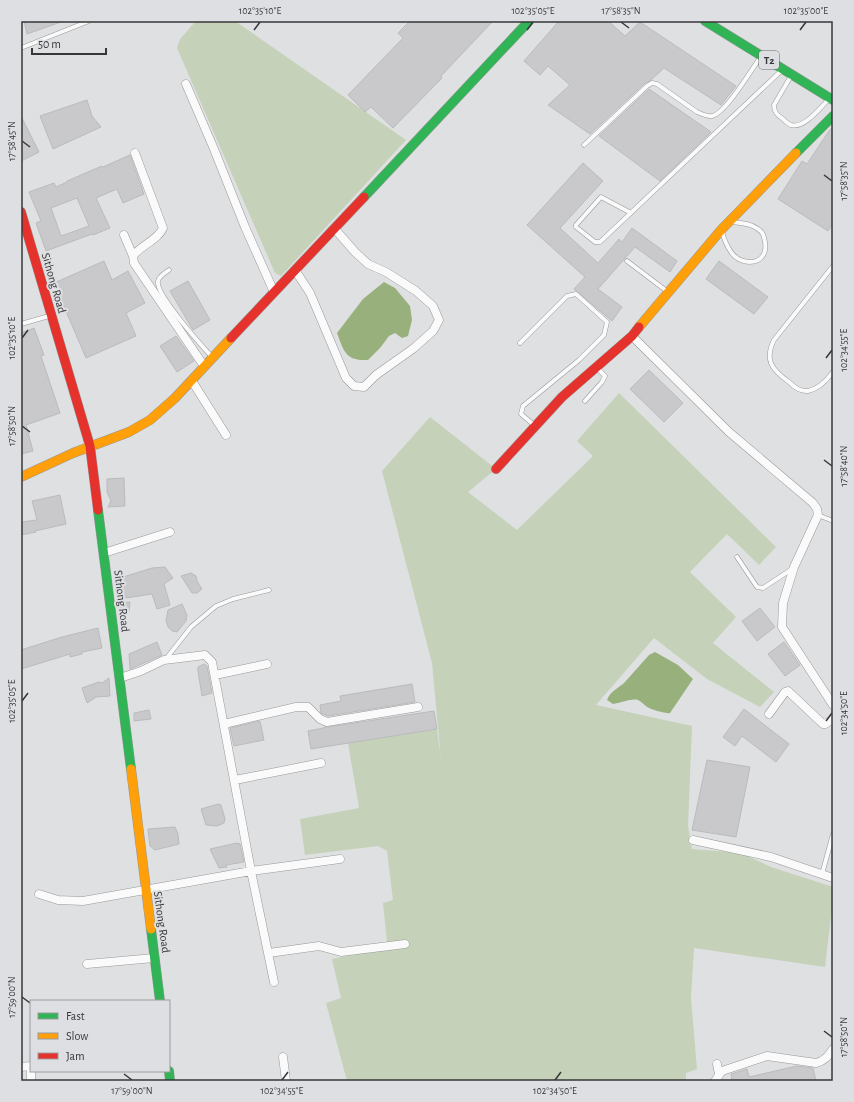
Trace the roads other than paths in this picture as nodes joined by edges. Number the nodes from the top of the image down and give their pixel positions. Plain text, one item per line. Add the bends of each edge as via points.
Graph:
1 (89, 21) edge
2 (529, 21) edge
3 (705, 21) edge
4 (21, 48) edge
5 (762, 56) junction
6 (783, 70) junction
7 (792, 74) junction
8 (186, 84) dead end
9 (832, 99) edge
10 (833, 116) edge
11 (584, 145) dead end
12 (135, 153) dead end
13 (21, 212) edge
14 (631, 213) junction
15 (729, 222) junction
16 (334, 228) junction
17 (721, 230) junction
18 (124, 235) dead end
19 (133, 256) junction
20 (627, 260) dead end
21 (833, 266) edge
22 (169, 270) dead end
23 (295, 270) junction
24 (274, 292) junction
25 (668, 292) junction
26 (51, 315) junction
27 (21, 324) edge
28 (632, 336) junction
29 (520, 343) dead end
30 (212, 358) junction
31 (204, 366) junction
32 (596, 368) junction
33 (833, 372) edge
34 (192, 381) junction
35 (585, 401) dead end
36 (535, 427) junction
37 (226, 436) dead end
38 (90, 446) junction
39 (496, 469) dead end
40 (21, 477) edge
41 (818, 515) junction
42 (833, 521) edge
43 (170, 532) dead end
44 (104, 553) junction
45 (737, 557) dead end
46 (794, 567) junction
47 (268, 590) dead end
48 (164, 660) junction
49 (267, 664) dead end
50 (215, 675) junction
51 (120, 678) junction
52 (833, 705) edge
53 (418, 707) dead end
54 (769, 714) dead end
55 (833, 719) edge
56 (224, 724) junction
57 (320, 763) dead end
58 (234, 780) junction
59 (833, 834) edge
60 (693, 840) dead end
61 (340, 859) dead end
62 (251, 871) junction
63 (822, 874) junction
64 (833, 878) edge
65 (145, 889) junction
66 (39, 894) dead end
67 (405, 944) dead end
68 (269, 953) junction
69 (154, 958) junction
70 (87, 964) dead end
71 (274, 982) dead end
72 (160, 1000) edge
73 (833, 1049) edge
74 (283, 1057) dead end
75 (717, 1064) dead end
76 (717, 1078) edge
77 (286, 1081) edge

1 - 4 lane
2 - 16 street
3 - 5 street, T2
5 - 6 street, T2
5 - 11 lane via 718,113 704,116 652,83
6 - 7 street, T2
6 - 14 lane
7 - 9 street, T2
7 - 9 lane via 774,105 776,115 791,125 806,122
8 - 24 street
10 - 15 street
12 - 19 street via 163,228 159,235 137,250
13 - 26 street, Sithong Road
14 - 14 lane via 598,242 576,227 601,197
15 - 17 street
15 - 17 lane via 751,226 763,233 766,246 760,259 751,263 736,257 729,249
16 - 23 street
16 - 23 street via 368,264 416,291 433,306 439,320 433,331 364,387 354,386 346,378 310,293
17 - 25 street
18 - 19 street
19 - 31 street via 134,263
20 - 25 lane
21 - 33 lane via 774,340 770,353 770,361 777,374 798,389 814,389
22 - 30 lane via 161,276 158,286 183,324
23 - 24 street
24 - 30 street
25 - 28 street
26 - 27 lane
26 - 38 street, Sithong Road
28 - 32 street
28 - 41 street via 729,432 813,504 818,509
29 - 36 lane via 567,296 576,294 607,322 604,335 579,360 523,406 521,414
30 - 31 street
31 - 34 street
32 - 35 lane via 605,376
32 - 36 street via 562,397
34 - 37 street
34 - 38 street via 149,421 127,433
36 - 39 street
38 - 40 street
38 - 44 street, Sithong Road
41 - 42 lane
41 - 46 street
43 - 44 street
44 - 51 street, Sithong Road
45 - 46 lane via 757,587 763,588
46 - 52 street via 783,603 782,627
47 - 48 lane via 216,606 191,627
48 - 50 street via 205,655 212,662
48 - 51 street
49 - 50 street
50 - 56 street
51 - 65 street, Sithong Road
53 - 56 street via 327,722 320,720 308,707 296,707
54 - 55 street via 788,691 823,724
56 - 58 street
57 - 58 street
58 - 62 street
59 - 63 lane
60 - 63 street via 771,857
61 - 62 street
62 - 65 street
62 - 68 street
63 - 64 street
65 - 66 street via 83,901 58,900
65 - 69 street, Sithong Road
67 - 68 street via 341,952 319,946
68 - 71 street
69 - 70 street
69 - 72 street, Sithong Road
73 - 76 street via 822,1062 767,1056 722,1071
74 - 77 street
75 - 76 street

